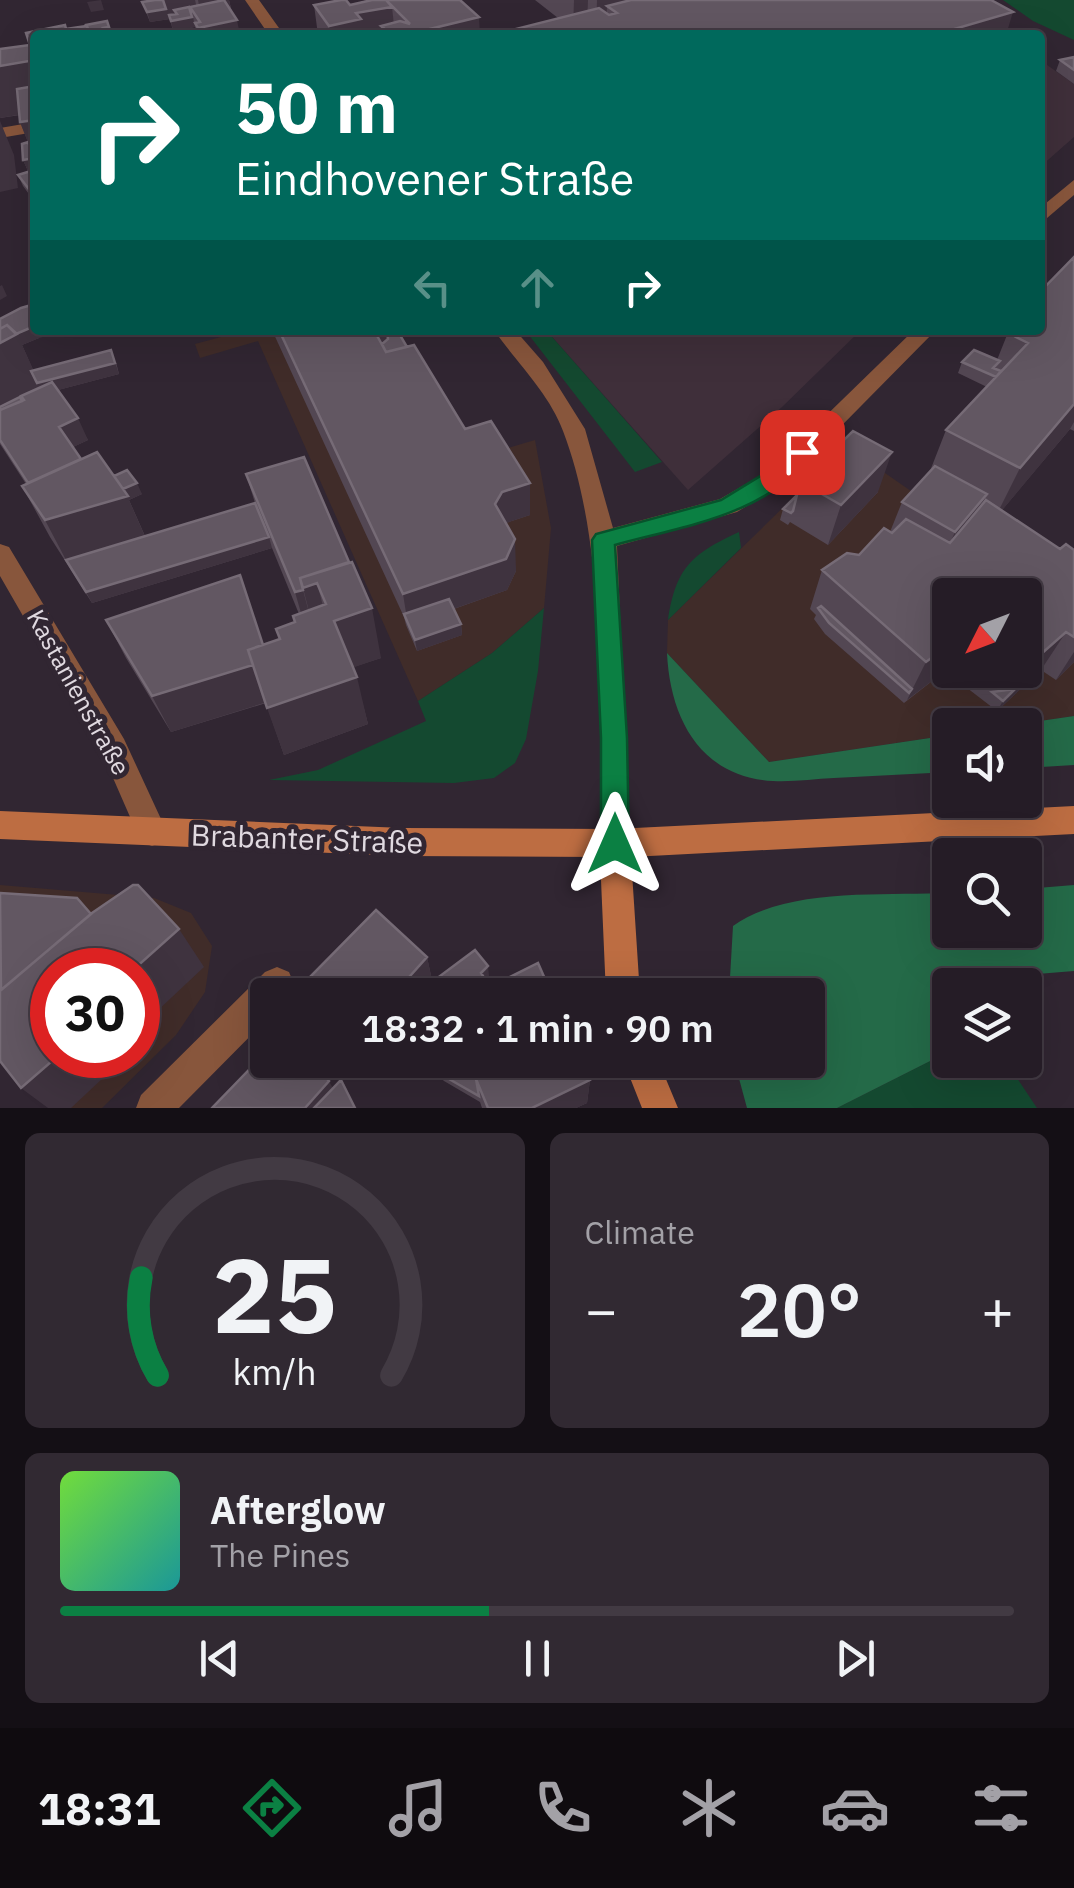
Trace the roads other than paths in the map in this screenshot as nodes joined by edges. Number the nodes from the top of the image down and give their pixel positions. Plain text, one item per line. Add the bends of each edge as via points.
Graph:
1 (252, 0) edge
2 (273, 30) edge
3 (30, 128) edge
4 (0, 133) edge
5 (1074, 185) edge
6 (1045, 213) edge
7 (508, 335) edge
8 (921, 335) edge
9 (604, 540) junction
10 (0, 554) edge
11 (1074, 820) edge
12 (0, 825) edge
13 (152, 832) junction
14 (615, 844) junction
15 (622, 978) edge
16 (250, 1011) edge
17 (648, 1078) edge
18 (154, 1108) edge
19 (660, 1108) edge

1 - 2 street
3 - 4 street
5 - 6 street
7 - 9 street via 574,429
8 - 9 street via 778,476 728,506
9 - 14 street
10 - 13 street, Kastanienstraße via 114,748
11 - 14 main road, Brabanter Straße
12 - 13 main road, Brabanter Straße
13 - 14 main road, Brabanter Straße
14 - 15 main road
16 - 18 street
17 - 19 main road

